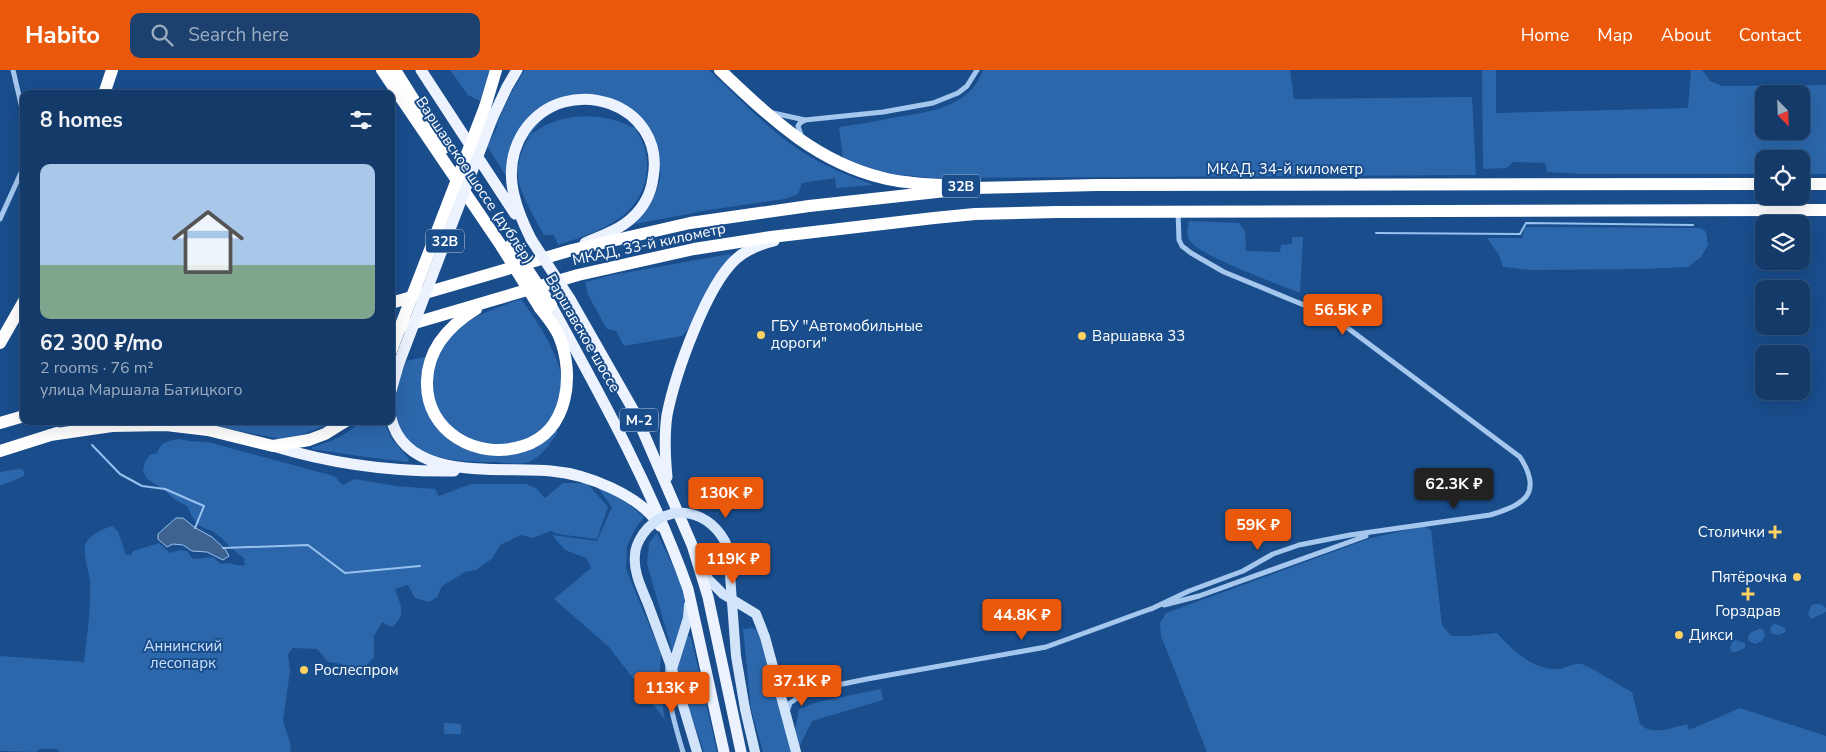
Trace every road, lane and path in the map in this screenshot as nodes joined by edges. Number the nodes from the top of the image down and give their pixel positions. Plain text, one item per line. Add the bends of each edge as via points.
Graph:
1 (13, 70) edge
2 (112, 70) edge
3 (382, 70) edge
4 (395, 70) edge
5 (422, 70) edge
6 (496, 70) edge
7 (517, 70) edge
8 (720, 70) edge
9 (977, 70) edge
10 (105, 90) edge
11 (20, 100) edge
12 (760, 108) junction
13 (805, 120) junction
14 (809, 147) junction
15 (20, 175) edge
16 (1755, 184) edge
17 (1810, 184) edge
18 (1826, 184) edge
19 (1013, 187) junction
20 (886, 197) joint
21 (1826, 210) edge
22 (1178, 211) junction
23 (0, 219) edge
24 (812, 232) junction
25 (531, 239) junction
26 (506, 246) junction
27 (539, 259) junction
28 (513, 293) junction
29 (395, 302) edge
30 (546, 306) junction
31 (20, 307) edge
32 (395, 329) edge
33 (559, 335) junction
34 (395, 341) edge
35 (0, 343) edge
36 (395, 377) edge
37 (594, 382) junction
38 (20, 417) edge
39 (0, 424) edge
40 (83, 425) edge
41 (340, 425) edge
42 (394, 425) edge
43 (50, 435) junction
44 (273, 446) junction
45 (0, 451) edge
46 (486, 470) junction
47 (668, 486) junction
48 (1376, 532) junction
49 (668, 537) junction
50 (699, 565) junction
51 (688, 589) junction
52 (1151, 609) junction
53 (670, 663) junction
54 (776, 678) junction
55 (808, 691) junction
56 (786, 714) junction
57 (683, 752) edge
58 (697, 752) edge
59 (724, 752) edge
60 (741, 752) edge
61 (755, 752) edge
62 (796, 752) edge

1 - 11 street
2 - 10 highway
3 - 26 highway, Варшавское шоссе (дублёр)
4 - 26 highway, Варшавское шоссе / М-2
5 - 25 main road, Варшавское шоссе / М-2
6 - 34 highway, bridge via 485,107
7 - 36 main road, 32B, bridge via 492,119
8 - 12 highway, 32B
9 - 13 street via 958,93 933,103
12 - 13 street
12 - 14 highway, 32B
13 - 14 street via 798,129
14 - 19 highway, 32B via 840,163 883,178 949,186
15 - 23 street
16 - 19 highway, МКАД, 34-й километр
17 - 18 highway
19 - 20 highway, МКАД, 34-й километр
20 - 27 highway, МКАД, 33-й километр via 690,223
21 - 22 highway
22 - 24 highway, МКАД, 33-й километр via 975,214
22 - 48 street via 1179,240 1191,253 1224,272 1333,317 1520,457 1528,470 1529,489 1525,498 1509,509 1490,515
24 - 28 highway, МКАД, 33-й километр via 666,254
24 - 47 main road via 768,242 746,252 719,280 676,378 667,416
25 - 27 main road via 515,203 510,173 516,146 529,124 549,105 576,97 603,99 626,110 642,125 652,148 654,173 648,198 632,219 620,227
25 - 47 main road, Варшавское шоссе / М-2, bridge via 636,412
26 - 30 highway, Варшавское шоссе / М-2, bridge
27 - 29 highway, МКАД, 33-й километр
28 - 32 highway, МКАД, 33-й километр
28 - 33 highway via 461,318 438,344 427,374 427,390 438,422 448,432 461,442 492,450 526,446 540,437 552,426 566,397 567,367
30 - 33 highway
30 - 37 main road, Варшавское шоссе / М-2
31 - 35 highway
33 - 37 main road
37 - 49 main road, Варшавское шоссе / М-2 via 635,461
38 - 39 highway
40 - 43 highway
41 - 44 highway via 309,440
42 - 46 main road via 398,436 420,456 455,467
43 - 44 highway via 112,426 166,425 208,430
43 - 45 highway
44 - 46 main road via 306,456 390,469
46 - 49 main road via 552,471 592,479 629,498 658,522
47 - 50 main road, Варшавское шоссе / М-2
48 - 52 street via 1199,596
48 - 52 street via 1284,549 1243,571
49 - 51 main road, Варшавское шоссе
50 - 54 main road via 723,594 756,614
50 - 60 main road, Варшавское шоссе
51 - 53 main road via 688,618
51 - 59 main road, Варшавское шоссе
52 - 55 street via 1046,647
53 - 57 street via 668,700
53 - 58 main road
53 - 61 main road, bridge via 635,566 635,554 648,528 658,520 684,512 701,517 718,529 728,548 736,656
54 - 55 street
54 - 56 main road
55 - 56 street via 790,703
56 - 62 main road

